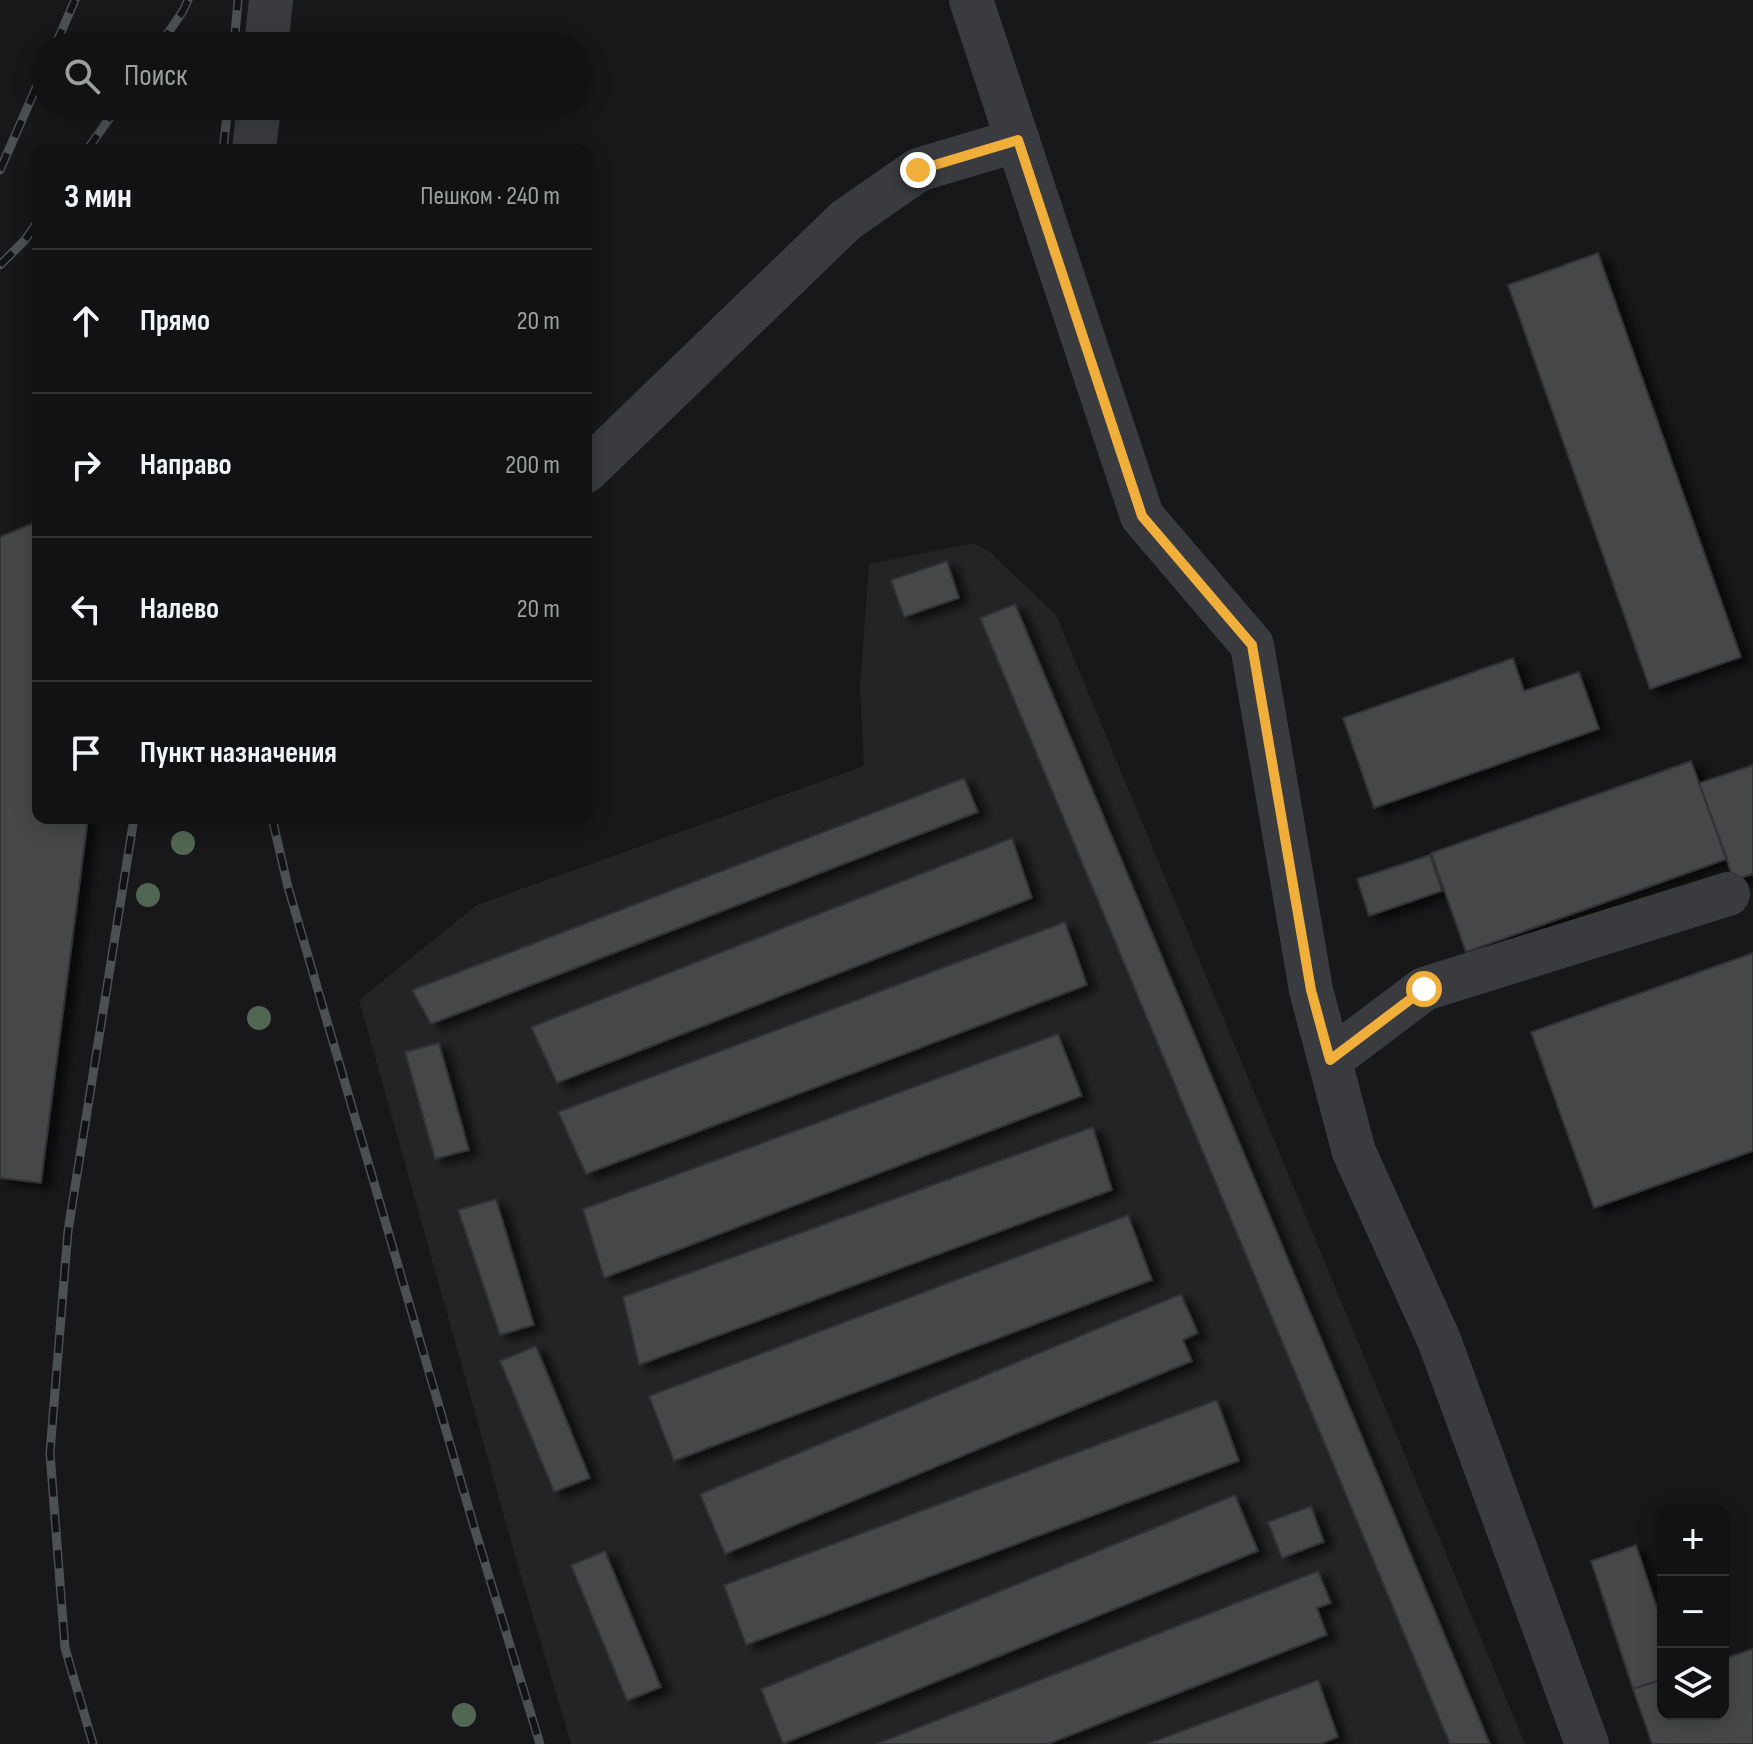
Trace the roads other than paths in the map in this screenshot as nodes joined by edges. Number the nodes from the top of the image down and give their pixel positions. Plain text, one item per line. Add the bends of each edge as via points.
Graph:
1 (271, 0) edge
2 (971, 0) edge
3 (268, 32) edge
4 (257, 120) edge
5 (1018, 140) junction
6 (255, 144) edge
7 (592, 465) edge
8 (1728, 894) dead end
9 (1330, 1060) junction
10 (1587, 1744) edge

1 - 3 lane
2 - 5 lane
4 - 6 lane
5 - 7 lane via 918,170 846,220
5 - 9 lane via 1142,516 1252,645 1311,990
8 - 9 lane via 1424,989
9 - 10 lane via 1354,1152 1439,1340

